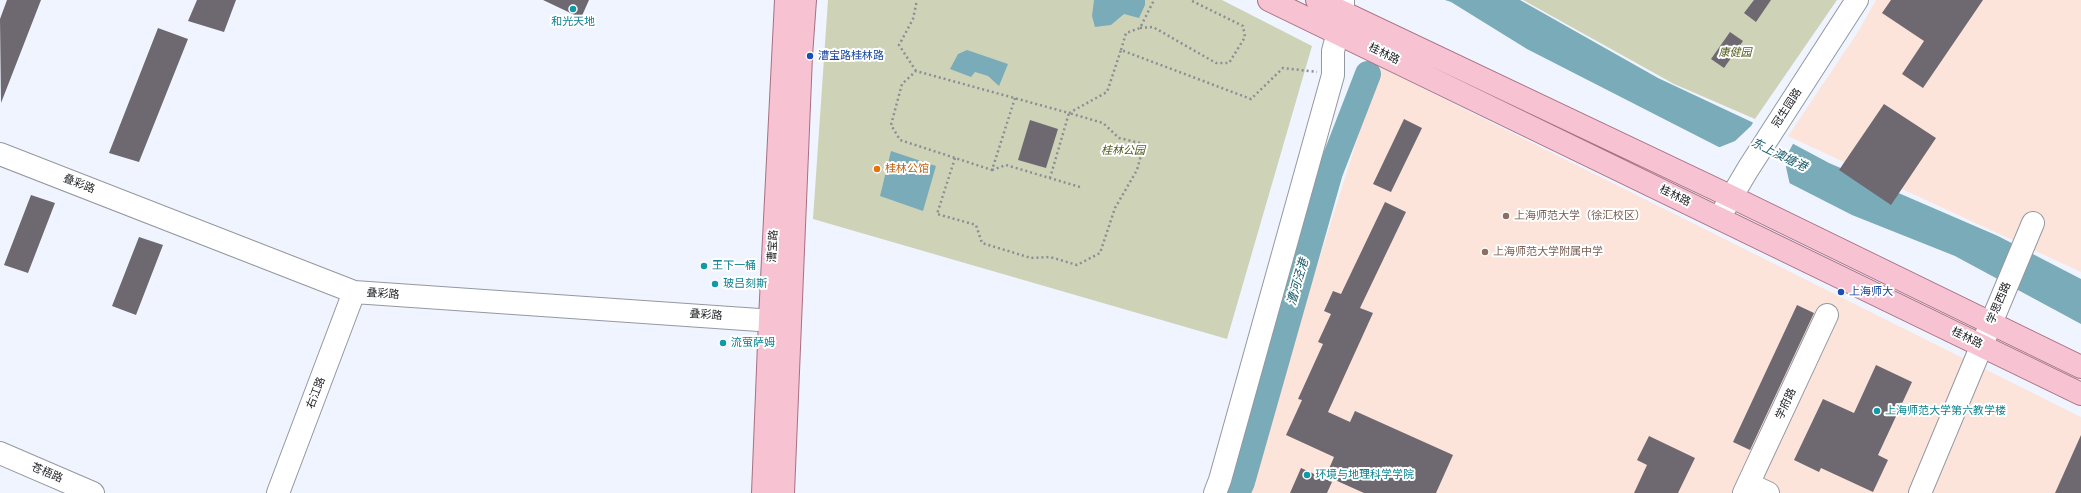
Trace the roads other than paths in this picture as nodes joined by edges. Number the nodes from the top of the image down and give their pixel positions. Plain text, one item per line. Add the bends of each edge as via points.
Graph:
1 (786, 0) edge
2 (805, 0) edge
3 (1269, 0) edge
4 (1317, 0) edge
5 (1857, 0) edge
6 (1341, 15) edge
7 (0, 154) edge
8 (1732, 197) junction
9 (1719, 218) junction
10 (2030, 230) dead end
11 (354, 292) junction
12 (1827, 315) dead end
13 (780, 321) junction
14 (1991, 323) junction
15 (1981, 345) junction
16 (2081, 367) edge
17 (2081, 394) edge
18 (0, 453) edge
19 (1747, 488) edge
20 (93, 493) edge
21 (278, 493) edge
22 (763, 493) edge
23 (783, 493) edge
24 (1215, 493) edge
25 (1768, 493) edge
26 (1920, 493) edge

1 - 13 main road, 漕宝路
2 - 13 main road, 漕宝路
3 - 6 main road, 桂林路
4 - 6 main road, 桂林路
5 - 8 street, 冠生园路
6 - 8 main road, 桂林路
6 - 9 main road, 桂林路
6 - 24 street via 1333,51 1333,75
7 - 11 street, 叠彩路
8 - 9 street, 冠生园路
8 - 14 main road, 桂林路
9 - 15 main road, 桂林路
10 - 14 street, 学思西路
11 - 13 street, 叠彩路
11 - 21 street, 右江路
12 - 19 street, 学府路
13 - 22 main road, 漕宝路
13 - 23 main road, 漕宝路
14 - 15 street, 学思西路
14 - 16 main road, 桂林路
15 - 17 main road, 桂林路
15 - 26 street, 学思西路
18 - 20 street, 苍梧路
19 - 25 street

